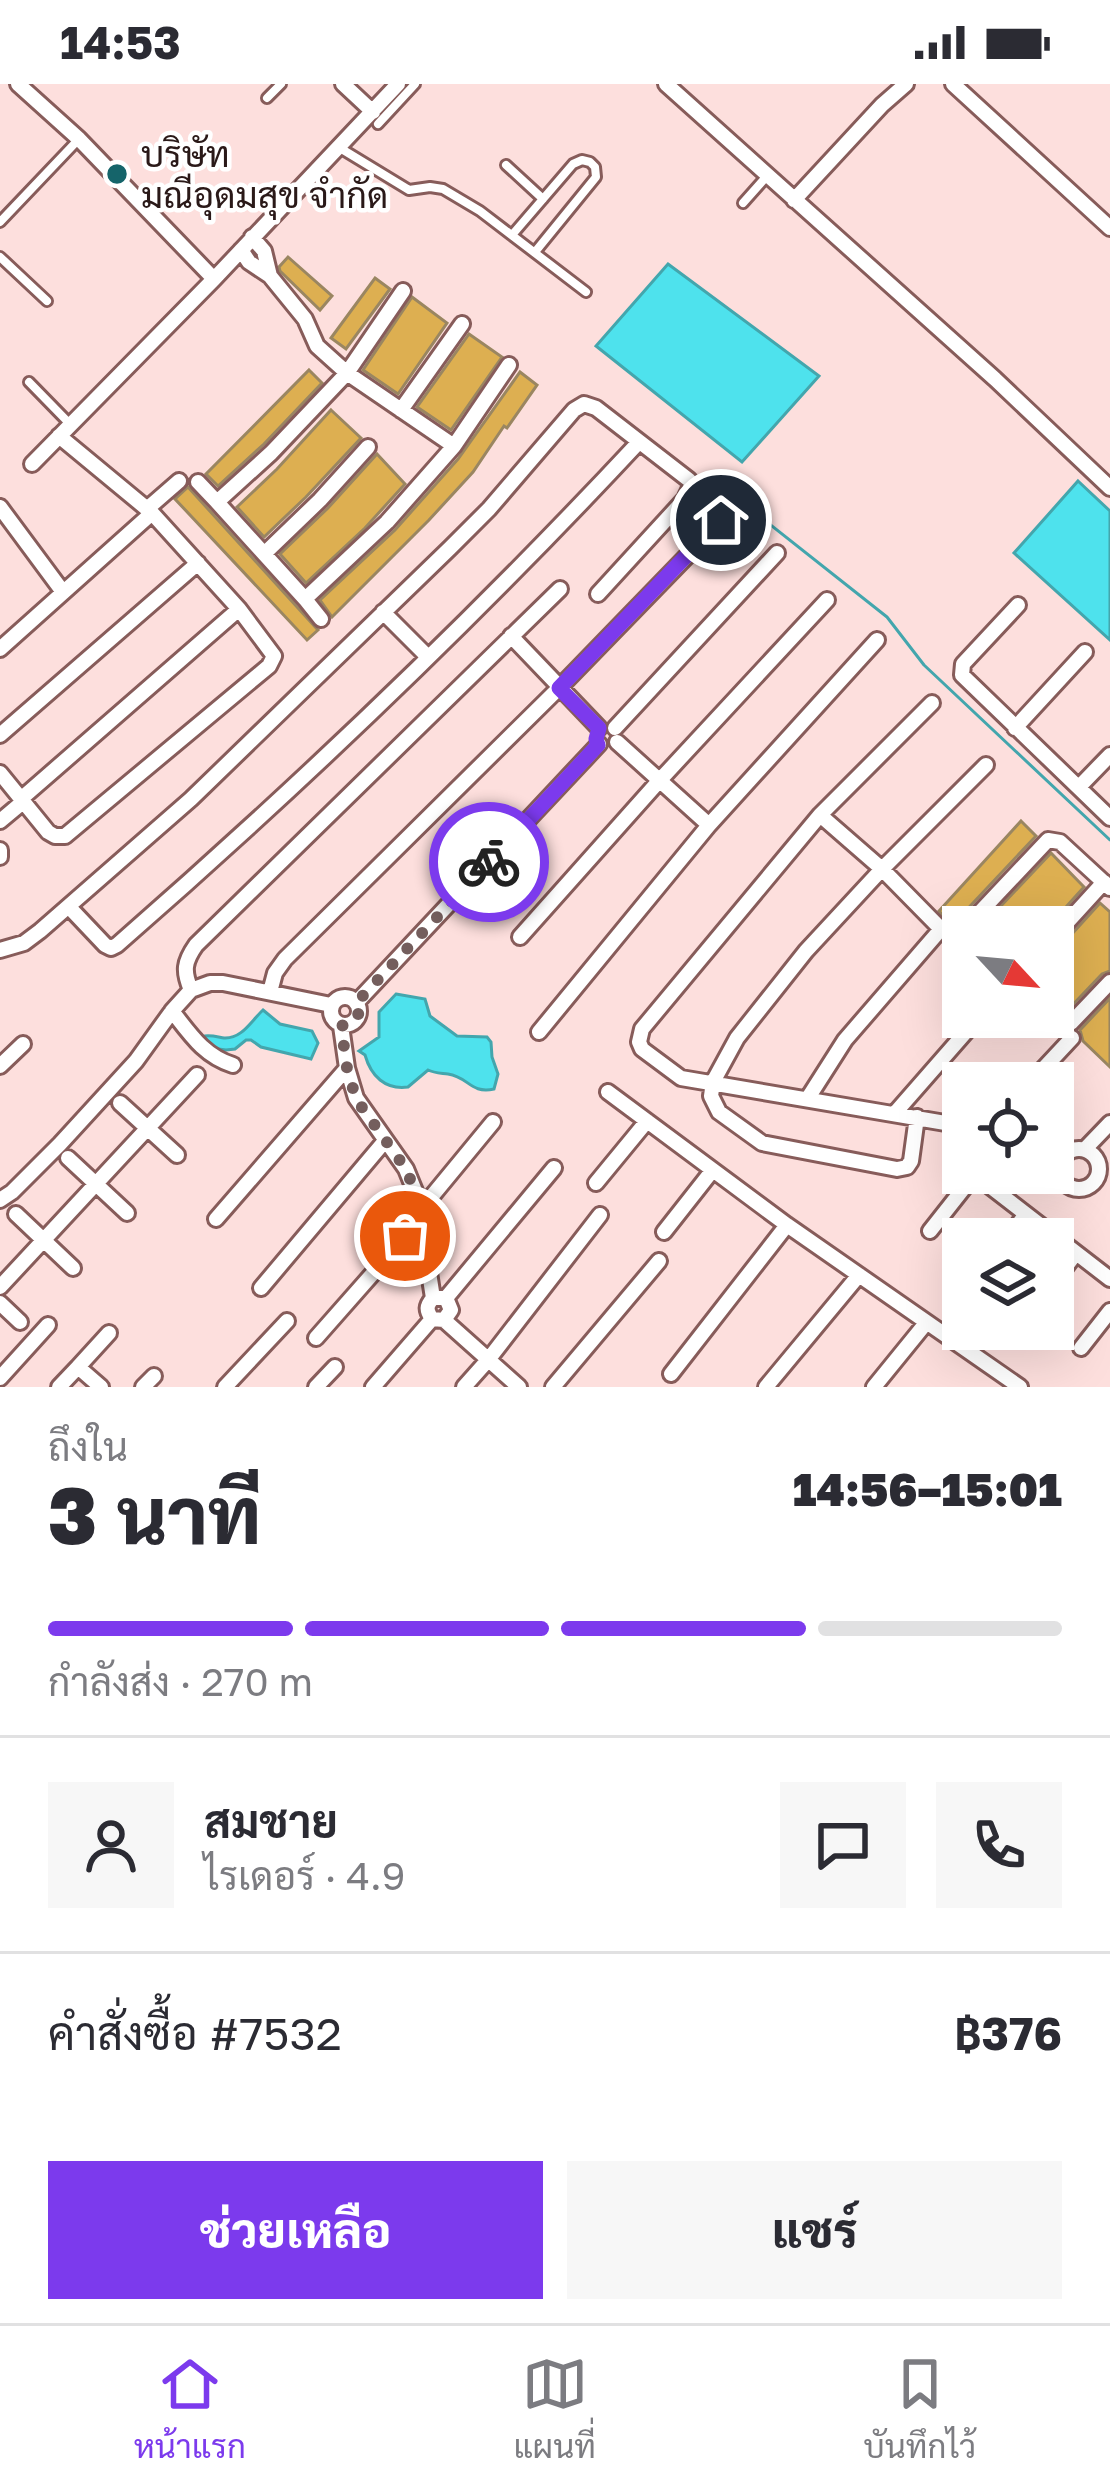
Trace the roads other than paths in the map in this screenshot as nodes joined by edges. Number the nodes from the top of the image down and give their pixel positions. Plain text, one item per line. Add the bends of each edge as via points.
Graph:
1 (18, 84) edge
2 (281, 84) edge
3 (343, 84) edge
4 (398, 84) edge
5 (416, 84) edge
6 (666, 84) edge
7 (907, 84) edge
8 (953, 84) edge
9 (267, 98) dead end
10 (375, 118) junction
11 (79, 139) junction
12 (339, 147) junction
13 (506, 165) dead end
14 (767, 176) junction
15 (543, 199) junction
16 (794, 200) junction
17 (743, 203) dead end
18 (1107, 218) edge
19 (0, 222) edge
20 (512, 235) junction
21 (252, 237) junction
22 (241, 250) junction
23 (535, 252) junction
24 (0, 257) edge
25 (271, 276) junction
26 (214, 279) junction
27 (403, 291) dead end
28 (586, 292) dead end
29 (47, 301) dead end
30 (461, 324) dead end
31 (509, 365) dead end
32 (347, 373) junction
33 (29, 382) dead end
34 (401, 410) junction
35 (65, 430) junction
36 (639, 442) junction
37 (454, 446) junction
38 (368, 447) dead end
39 (32, 464) dead end
40 (179, 481) dead end
41 (198, 482) dead end
42 (1110, 488) edge
43 (218, 502) junction
44 (0, 507) edge
45 (150, 511) junction
46 (721, 520) dead end
47 (777, 553) dead end
48 (264, 554) junction
49 (198, 563) junction
50 (560, 589) dead end
51 (63, 592) junction
52 (598, 594) dead end
53 (305, 599) junction
54 (827, 601) dead end
55 (1018, 605) dead end
56 (239, 609) junction
57 (383, 612) junction
58 (321, 619) dead end
59 (511, 636) junction
60 (877, 640) dead end
61 (0, 650) edge
62 (1084, 652) dead end
63 (428, 657) junction
64 (559, 688) junction
65 (932, 704) dead end
66 (1016, 728) junction
67 (610, 732) junction
68 (0, 735) edge
69 (1110, 755) edge
70 (986, 765) dead end
71 (0, 772) edge
72 (659, 781) junction
73 (1079, 788) junction
74 (23, 800) junction
75 (820, 815) junction
76 (1110, 818) edge
77 (0, 821) edge
78 (710, 825) junction
79 (882, 869) junction
80 (1107, 885) edge
81 (986, 906) edge
82 (69, 907) junction
83 (1074, 917) edge
84 (520, 938) dead end
85 (0, 950) edge
86 (1110, 982) edge
87 (191, 991) junction
88 (270, 992) junction
89 (356, 1003) junction
90 (332, 1006) junction
91 (172, 1011) junction
92 (341, 1026) junction
93 (539, 1032) dead end
94 (961, 1038) edge
95 (23, 1044) dead end
96 (1046, 1062) edge
97 (233, 1065) dead end
98 (0, 1066) edge
99 (347, 1068) junction
100 (197, 1075) dead end
101 (713, 1082) junction
102 (608, 1092) dead end
103 (808, 1098) junction
104 (120, 1102) dead end
105 (895, 1113) junction
106 (916, 1118) junction
107 (647, 1121) junction
108 (493, 1122) dead end
109 (942, 1122) edge
110 (1110, 1123) edge
111 (148, 1128) junction
112 (384, 1142) junction
113 (1074, 1149) edge
114 (1085, 1149) junction
115 (177, 1155) dead end
116 (68, 1158) dead end
117 (554, 1168) dead end
118 (712, 1171) junction
119 (1096, 1181) junction
120 (596, 1183) dead end
121 (95, 1184) junction
122 (1074, 1188) edge
123 (1110, 1192) edge
124 (0, 1200) edge
125 (16, 1214) dead end
126 (127, 1214) dead end
127 (1026, 1214) junction
128 (601, 1215) dead end
129 (419, 1217) junction
130 (1023, 1218) edge
131 (216, 1219) dead end
132 (787, 1225) junction
133 (930, 1231) dead end
134 (664, 1232) dead end
135 (43, 1241) junction
136 (1076, 1252) junction
137 (1074, 1255) edge
138 (659, 1261) dead end
139 (74, 1268) dead end
140 (859, 1275) junction
141 (1110, 1279) edge
142 (0, 1287) edge
143 (261, 1288) dead end
144 (440, 1298) junction
145 (0, 1304) edge
146 (1110, 1311) edge
147 (438, 1320) junction
148 (20, 1322) dead end
149 (287, 1322) dead end
150 (926, 1323) junction
151 (49, 1325) dead end
152 (109, 1333) dead end
153 (316, 1337) dead end
154 (1081, 1348) dead end
155 (488, 1360) junction
156 (78, 1366) junction
157 (334, 1367) dead end
158 (671, 1375) dead end
159 (0, 1378) edge
160 (1000, 1381) edge
161 (233, 1384) edge
162 (59, 1387) edge
163 (101, 1387) edge
164 (316, 1387) edge
165 (373, 1387) edge
166 (464, 1387) edge
167 (519, 1387) edge
168 (554, 1387) edge
169 (766, 1387) edge
170 (874, 1387) edge
171 (1021, 1387) edge

1 - 11 street
2 - 9 lane
3 - 10 street
4 - 10 street
5 - 10 lane
6 - 14 street
7 - 16 street
8 - 18 street
10 - 12 street
11 - 19 lane
11 - 26 street
12 - 20 lane via 409,190 443,189
12 - 21 street
13 - 15 lane
14 - 16 street
14 - 17 lane
15 - 20 lane
15 - 23 lane via 573,164 595,167 588,189
16 - 42 street
20 - 23 lane
21 - 22 street
21 - 25 street
22 - 25 street
22 - 26 street
23 - 28 lane
24 - 29 lane
25 - 32 street via 317,346
26 - 35 street
27 - 32 street
30 - 34 street
31 - 37 street
32 - 34 street
32 - 43 street
33 - 35 lane
34 - 37 street
35 - 39 street
35 - 45 street
36 - 52 street via 689,480 689,492
36 - 57 street via 596,408 579,406
36 - 63 street
37 - 53 street
38 - 48 street
40 - 45 street
41 - 43 street
43 - 48 street
44 - 51 street
45 - 49 street
45 - 51 street
46 - 64 street
47 - 67 street
48 - 53 street
49 - 56 street
49 - 68 street
50 - 59 street
51 - 61 street
53 - 58 street
54 - 72 street
55 - 66 street via 961,669
56 - 74 street
56 - 74 street via 272,650 269,666 65,836 48,832
57 - 63 street
57 - 82 street
59 - 64 street
59 - 87 street via 196,946 184,965
60 - 78 street
62 - 66 street
63 - 82 street via 117,945 105,945
64 - 67 street
64 - 88 street via 286,959
65 - 75 street
66 - 73 street
67 - 72 street
67 - 89 street via 612,747 598,745
69 - 73 street
70 - 79 street
71 - 74 street
72 - 78 street
72 - 84 street
73 - 76 street
74 - 77 street
75 - 79 street
75 - 101 street via 642,1029 642,1049 669,1070
78 - 93 street
79 - 101 street via 806,951
79 - 103 street via 941,929 845,1040
80 - 81 street via 1048,840
80 - 83 street
82 - 85 street via 24,943
86 - 96 street
87 - 88 street via 223,983
87 - 91 street
88 - 90 street
89 - 90 street via 343,997
89 - 92 street via 358,1017
90 - 92 street
91 - 97 street via 201,1048
91 - 124 street via 136,1061
92 - 99 street
94 - 105 street
95 - 98 street
99 - 112 street
99 - 131 street
100 - 111 street
101 - 103 street
101 - 106 street via 719,1112 762,1143 897,1169 911,1161
102 - 107 street
103 - 105 street
104 - 111 street
105 - 106 street
106 - 109 street
107 - 118 street
107 - 120 street
108 - 129 street
110 - 114 street
111 - 115 street
111 - 121 street
112 - 129 street via 411,1179
112 - 143 street
113 - 114 street
114 - 119 street via 1096,1156
116 - 121 street
117 - 144 street
118 - 132 street
118 - 134 street
119 - 122 street
119 - 123 street
121 - 126 street
121 - 135 street
125 - 135 street
127 - 130 street
127 - 133 street via 974,1177
127 - 136 street
128 - 155 street
129 - 144 street
129 - 153 street
132 - 140 street
132 - 158 street
135 - 139 street
135 - 142 street
136 - 137 street
136 - 141 street
138 - 168 street
140 - 150 street
140 - 169 street
144 - 147 street via 452,1310
145 - 148 street
146 - 154 street
147 - 155 street
147 - 165 street
149 - 161 street
150 - 160 street
150 - 170 street
151 - 159 street
152 - 156 street
155 - 166 street
155 - 167 street
156 - 162 street
156 - 163 street
157 - 164 street
160 - 171 street

